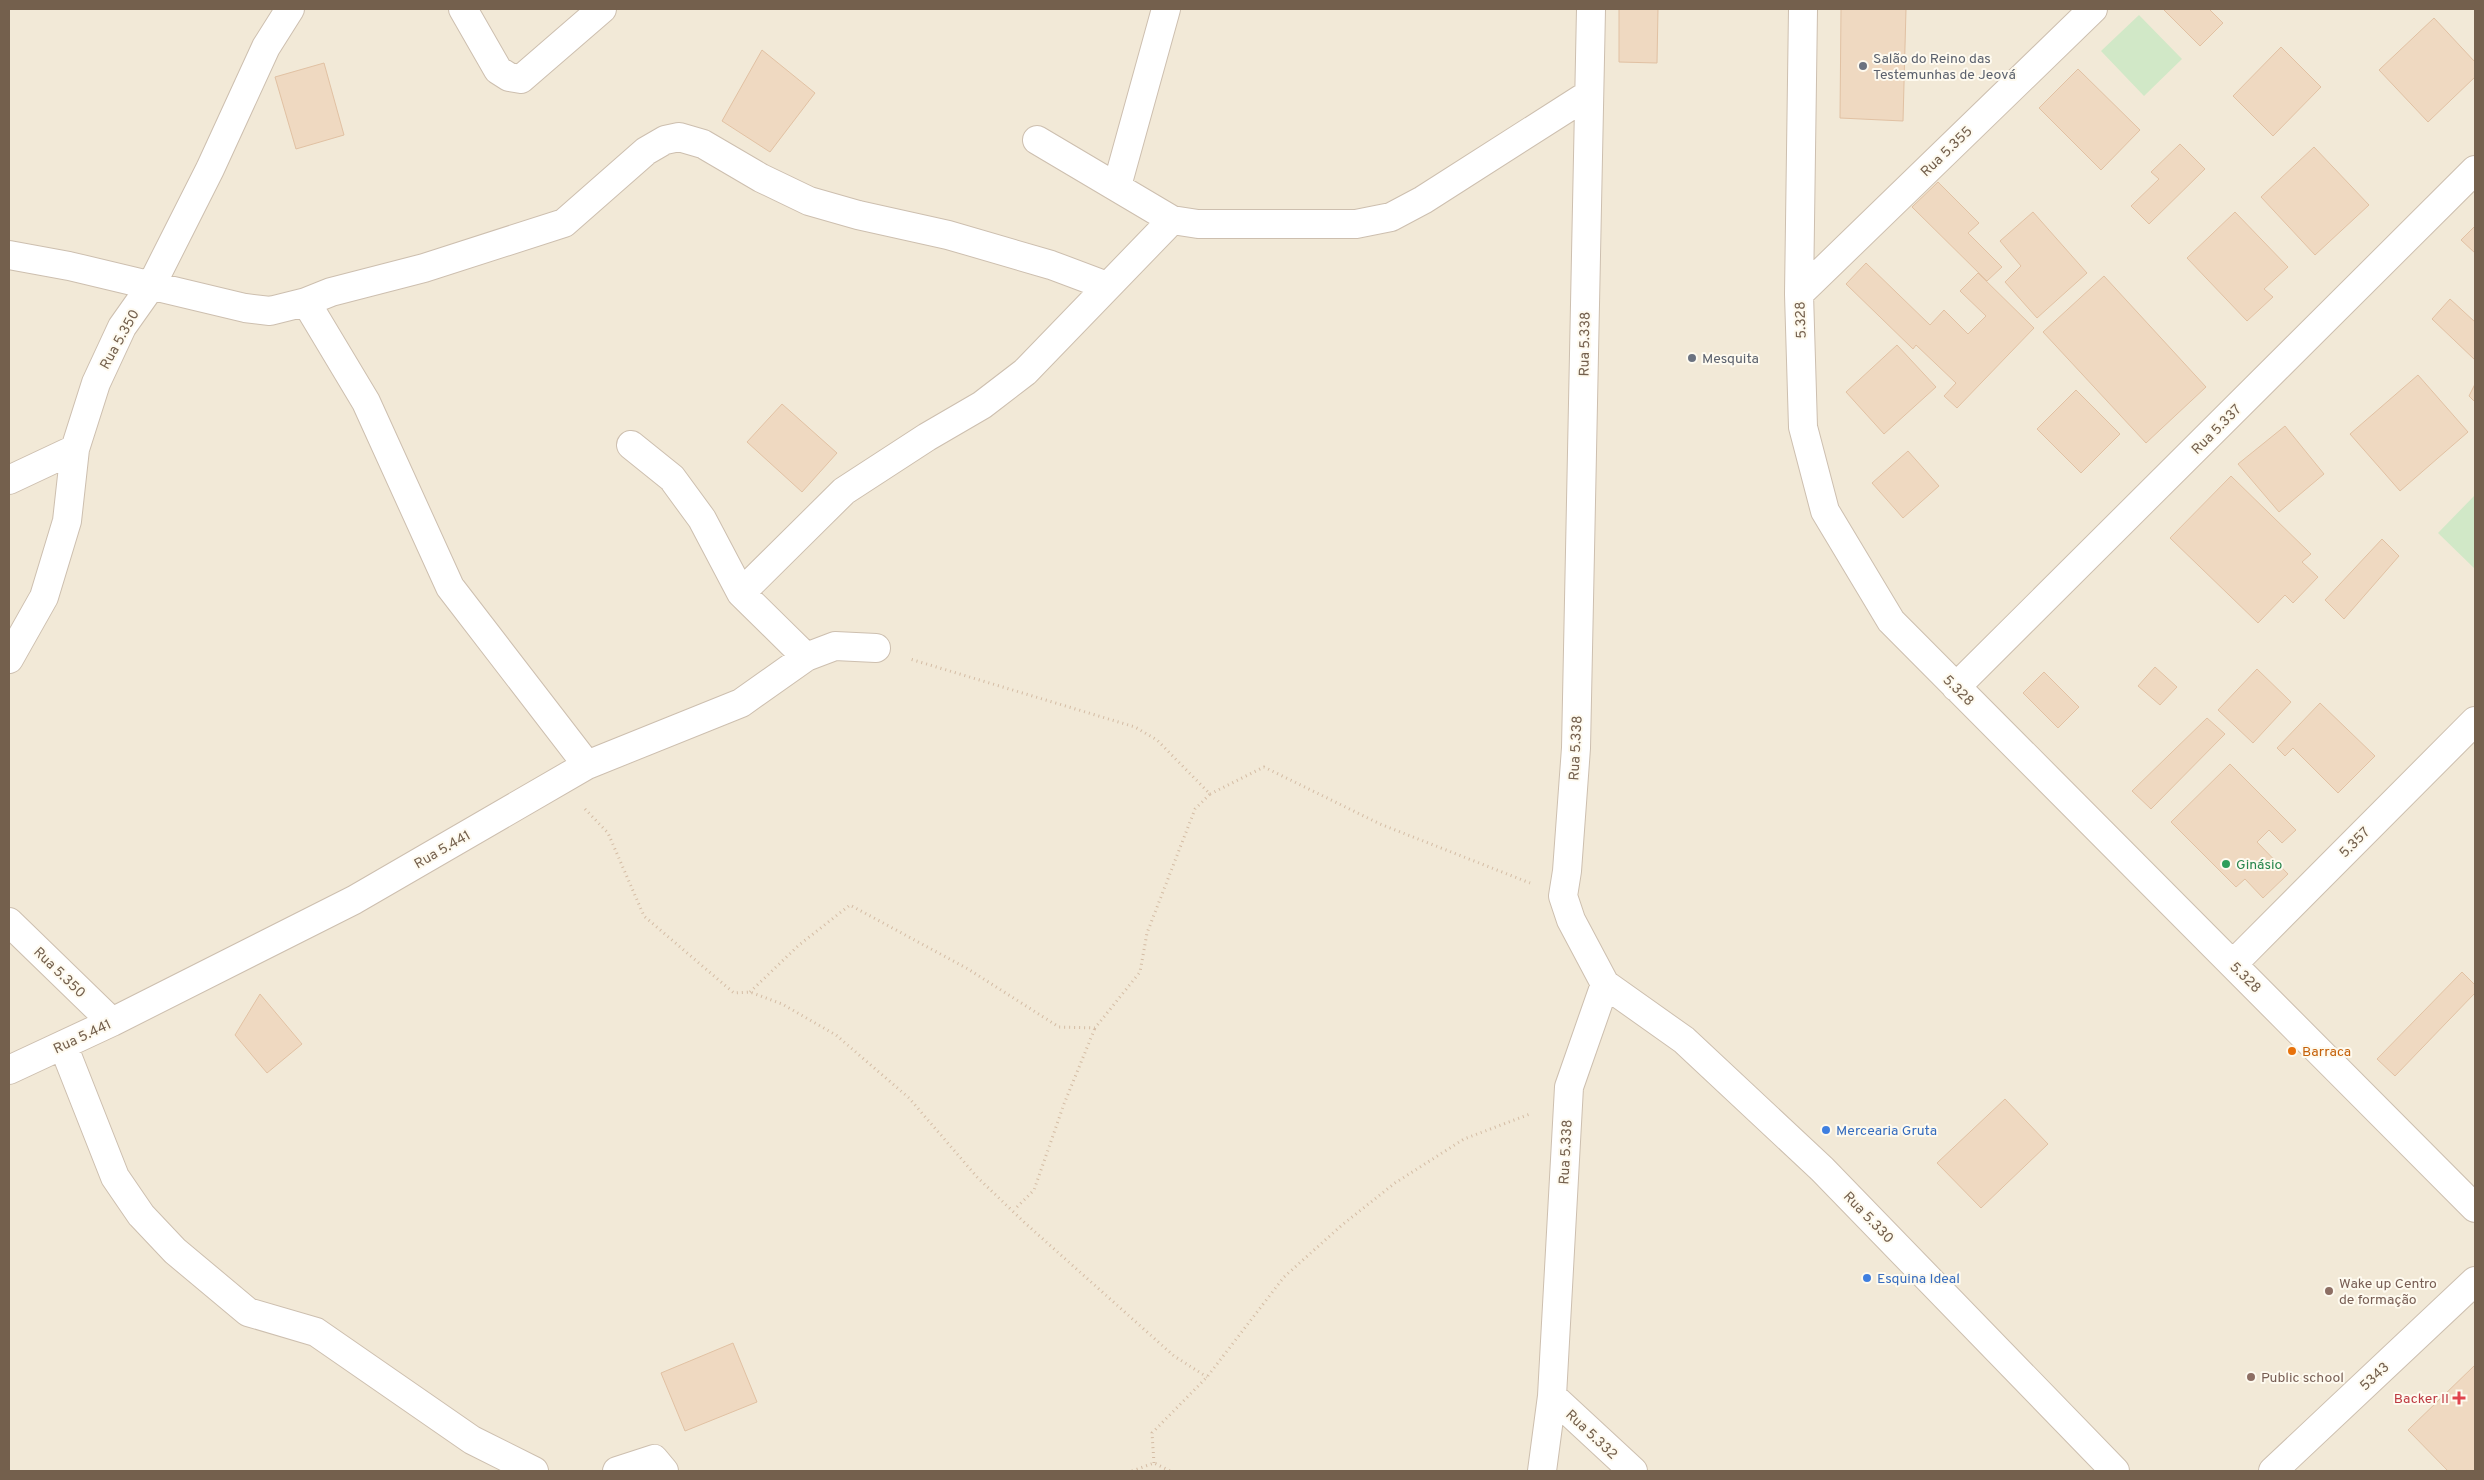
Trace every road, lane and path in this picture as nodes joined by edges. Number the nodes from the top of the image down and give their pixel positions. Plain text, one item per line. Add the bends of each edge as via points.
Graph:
1 (290, 9) edge
2 (463, 9) edge
3 (602, 9) edge
4 (1166, 9) edge
5 (1591, 9) edge
6 (1803, 9) edge
7 (2093, 9) edge
8 (1589, 94) junction
9 (1037, 140) dead end
10 (2475, 170) edge
11 (1117, 186) junction
12 (1172, 220) junction
13 (9, 255) edge
14 (151, 286) junction
15 (1107, 286) junction
16 (1799, 294) junction
17 (306, 302) junction
18 (631, 445) dead end
19 (75, 449) junction
20 (9, 480) edge
21 (742, 593) junction
22 (876, 648) joint
23 (806, 656) junction
24 (9, 659) edge
25 (1956, 687) junction
26 (2475, 721) edge
27 (587, 764) junction
28 (559, 781) junction
29 (1210, 794) junction
30 (1563, 896) junction
31 (9, 922) edge
32 (2233, 964) junction
33 (1604, 984) junction
34 (750, 992) junction
35 (112, 1022) junction
36 (1095, 1028) junction
37 (63, 1045) junction
38 (9, 1070) edge
39 (1568, 1099) junction
40 (1017, 1208) dead end
41 (2475, 1208) edge
42 (2475, 1280) edge
43 (1207, 1377) junction
44 (1552, 1396) junction
45 (1154, 1463) junction
46 (534, 1471) edge
47 (617, 1471) edge
48 (664, 1471) edge
49 (1132, 1471) edge
50 (1170, 1471) edge
51 (1542, 1471) edge
52 (1633, 1471) edge
53 (2115, 1471) edge
54 (2273, 1471) edge

1 - 14 street, Rua 5.350 via 266,47
2 - 3 street via 498,70 509,77 520,78
4 - 11 street
5 - 8 street, Rua 5.338
6 - 16 street, 5.328
7 - 16 street, Rua 5.355
8 - 12 street via 1391,217 1356,224 1198,224
8 - 30 street, Rua 5.338 via 1576,748
9 - 11 street
10 - 25 street, Rua 5.337
11 - 12 street
12 - 15 street
13 - 14 street
14 - 17 street via 270,311
14 - 19 street, Rua 5.350 via 122,327 96,383
15 - 17 street via 1051,265 948,234 809,201 703,144 679,137 665,140 646,151 564,223
15 - 21 street via 1024,372 982,406 844,490
16 - 25 street, 5.328 via 1803,427 1825,511 1891,621
17 - 27 street via 366,402 450,587
18 - 21 street via 672,478 702,520
19 - 20 street
19 - 24 street, Rua 5.350 via 67,521 44,597
21 - 23 street
22 - 23 street, Rua 5.441 via 835,646
22 - 29 path via 1135,727 1157,740
23 - 27 street, Rua 5.441 via 741,703
25 - 32 street, 5.328
26 - 32 street, 5.357
27 - 28 street, Rua 5.441
28 - 34 path via 608,833 644,916 734,993
28 - 35 street, Rua 5.441 via 354,900
29 - 30 path via 1264,767 1380,824
29 - 36 path via 1195,808 1147,933 1140,972
30 - 33 street, Rua 5.338 via 1571,920
31 - 35 street, Rua 5.350
32 - 41 street, 5.328
33 - 39 street, Rua 5.338 via 1569,1087
33 - 53 street, Rua 5.330 via 1684,1040 1822,1169
34 - 36 path via 850,905 968,969 1060,1027
34 - 43 path via 782,1004 836,1035 909,1098 977,1177 1025,1224 1174,1356
35 - 37 street, Rua 5.441
36 - 40 path via 1034,1190
37 - 38 street, Rua 5.441
37 - 46 street via 115,1177 141,1215 175,1251 248,1312 316,1332 472,1440
39 - 43 path via 1464,1139 1395,1183 1284,1277
39 - 44 street, Rua 5.338
42 - 54 street, 5343
43 - 45 path via 1152,1433
44 - 51 street, Rua 5.338
44 - 52 street, Rua 5.332
45 - 49 path
45 - 50 path
47 - 48 street via 654,1459

